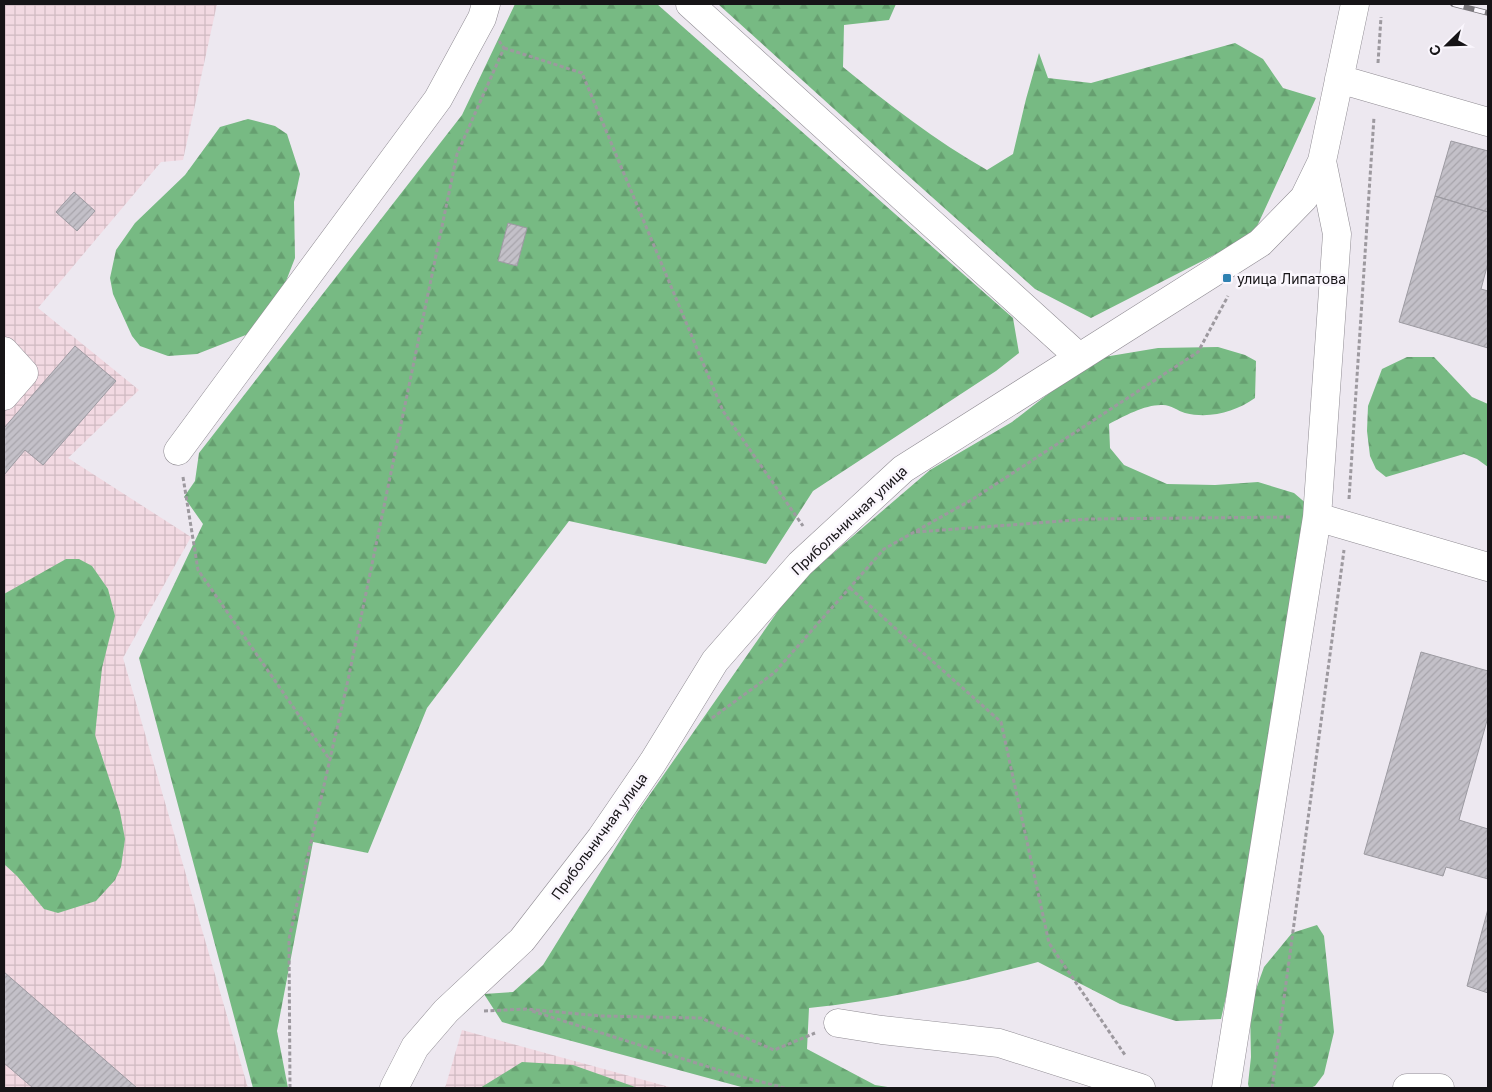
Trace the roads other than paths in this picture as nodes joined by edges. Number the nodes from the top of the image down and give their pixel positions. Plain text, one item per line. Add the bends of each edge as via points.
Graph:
1 (690, 4) edge
2 (1355, 4) edge
3 (484, 11) edge
4 (1339, 79) junction
5 (1488, 122) edge
6 (1322, 161) junction
7 (4, 351) edge
8 (1079, 357) junction
9 (4, 396) edge
10 (178, 452) road end
11 (1317, 517) junction
12 (1488, 567) edge
13 (838, 1023) road end
14 (394, 1088) edge
15 (1141, 1088) edge
16 (1226, 1088) edge
17 (1407, 1088) edge
18 (1440, 1088) edge

1 - 8 street
2 - 4 street, Прибольничная улица
3 - 10 street via 438,99
4 - 5 street
4 - 6 street, Прибольничная улица
6 - 8 street, Прибольничная улица via 1304,198 1260,243
6 - 11 street via 1337,234
7 - 9 street via 24,373
8 - 14 street, Прибольничная улица via 903,469 800,564 715,661 653,762 601,838 522,940 446,1011 415,1047
11 - 12 street
11 - 16 street
13 - 15 street via 999,1044
17 - 18 street

